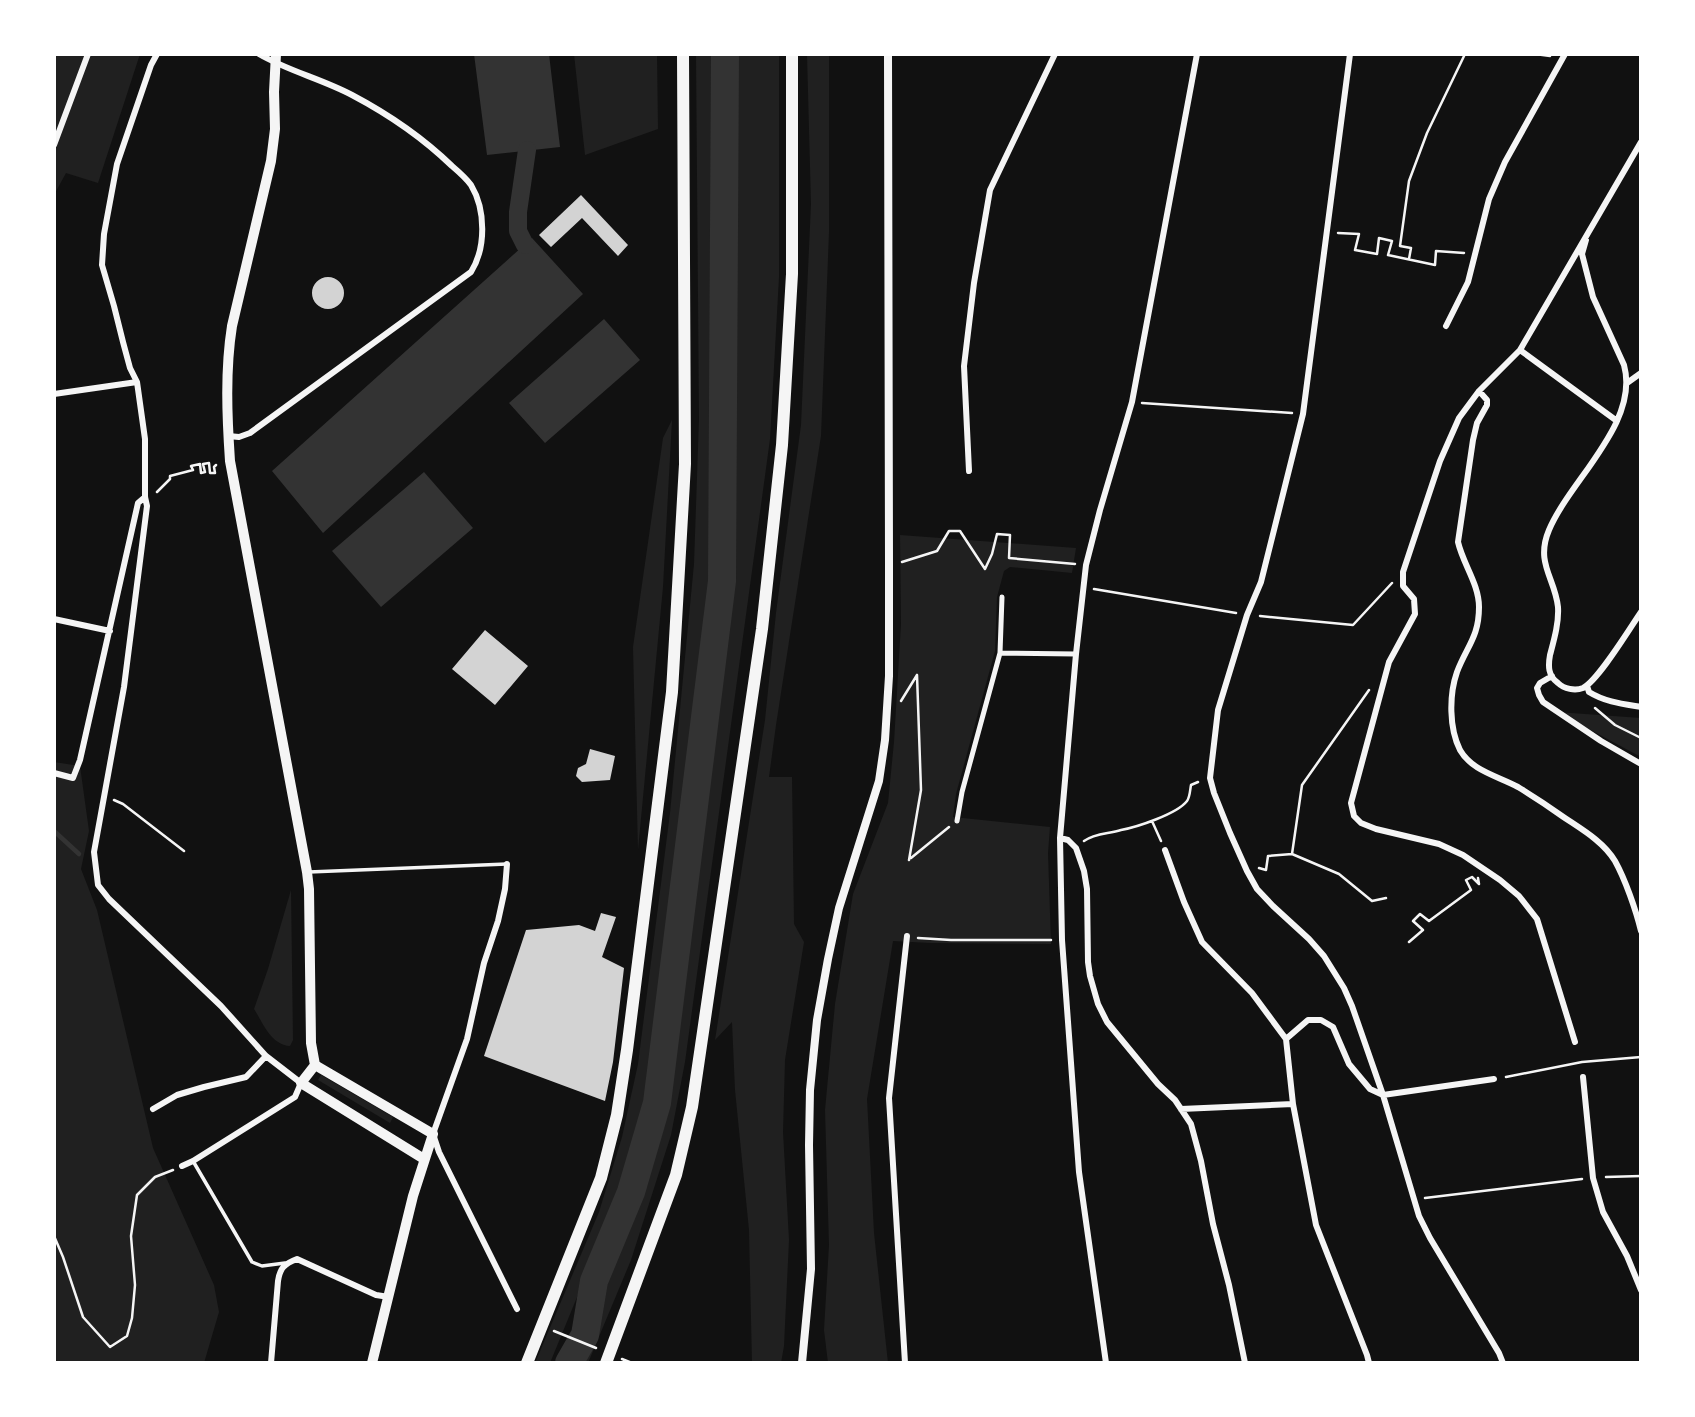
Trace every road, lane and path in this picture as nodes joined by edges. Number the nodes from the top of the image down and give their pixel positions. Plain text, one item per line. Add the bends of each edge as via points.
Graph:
1 (89, 54) edge
2 (157, 54) edge
3 (258, 54) edge
4 (683, 54) edge
5 (792, 54) edge
6 (888, 54) edge
7 (1055, 54) edge
8 (1197, 54) edge
9 (1350, 54) edge
10 (1465, 54) edge
11 (1535, 54) edge
12 (1564, 56) edge
13 (276, 59) edge
14 (1641, 142) edge
15 (54, 145) edge
16 (1328, 232) junction
17 (1588, 232) junction
18 (1475, 254) junction
19 (1409, 259) junction
20 (1446, 326) dead end
21 (1520, 350) junction
22 (1641, 373) edge
23 (137, 382) junction
24 (1627, 383) junction
25 (1479, 391) junction
26 (54, 394) edge
27 (1132, 402) junction
28 (1303, 414) junction
29 (1617, 421) junction
30 (228, 436) junction
31 (214, 467) dead end
32 (969, 471) dead end
33 (145, 497) junction
34 (889, 565) junction
35 (1086, 565) junction
36 (1002, 597) dead end
37 (1641, 612) edge
38 (54, 619) edge
39 (110, 631) junction
40 (1000, 653) junction
41 (1076, 654) junction
42 (1552, 676) junction
43 (1373, 684) dead end
44 (1584, 687) junction
45 (901, 701) dead end
46 (1641, 707) edge
47 (1641, 738) edge
48 (1641, 764) edge
49 (54, 773) edge
50 (1210, 778) junction
51 (104, 796) junction
52 (957, 821) joint
53 (1152, 821) junction
54 (1060, 838) junction
55 (1076, 848) junction
56 (1165, 850) joint
57 (184, 851) dead end
58 (1292, 854) junction
59 (508, 864) joint
60 (1247, 871) junction
61 (307, 872) junction
62 (1489, 874) junction
63 (1387, 898) dead end
64 (1641, 931) edge
65 (907, 936) joint
66 (1062, 940) junction
67 (1409, 942) dead end
68 (1286, 1039) junction
69 (1576, 1042) dead end
70 (266, 1056) junction
71 (1641, 1057) edge
72 (1581, 1062) junction
73 (315, 1065) junction
74 (1583, 1077) joint
75 (1494, 1079) joint
76 (301, 1083) junction
77 (1383, 1095) junction
78 (1293, 1104) junction
79 (153, 1109) dead end
80 (1181, 1109) junction
81 (433, 1134) junction
82 (424, 1159) junction
83 (193, 1161) junction
84 (182, 1166) joint
85 (1641, 1176) edge
86 (1593, 1178) junction
87 (1413, 1199) junction
88 (54, 1236) edge
89 (285, 1263) junction
90 (1641, 1290) edge
91 (389, 1297) junction
92 (517, 1310) dead end
93 (546, 1328) dead end
94 (595, 1348) dead end
95 (619, 1358) dead end
96 (803, 1362) edge
97 (271, 1363) edge
98 (372, 1363) edge
99 (527, 1363) edge
100 (606, 1363) edge
101 (632, 1363) edge
102 (905, 1363) edge
103 (1107, 1363) edge
104 (1245, 1363) edge
105 (1368, 1363) edge
106 (1503, 1363) edge

1 - 15 street
2 - 23 street via 117,164 102,265
3 - 13 street
4 - 99 highway via 685,464 672,692 617,1115 601,1178
5 - 100 highway via 792,274 782,445 760,642 692,1107 676,1175
6 - 34 street
7 - 32 street via 990,190 964,366
8 - 27 street
9 - 16 street
10 - 19 path via 1409,181 1400,246 1411,248
11 - 12 path
12 - 18 street via 1505,162 1489,199
13 - 30 main road via 271,161 229,346
13 - 30 street via 381,112 436,151 469,182 480,208 479,253 471,272 250,433
14 - 17 street
16 - 19 path via 1359,234 1355,250 1377,254 1379,238 1392,241 1388,255
16 - 28 street
17 - 21 street
17 - 24 street via 1583,254 1593,297 1624,365
18 - 19 path via 1436,251 1435,265
18 - 20 street via 1468,282
21 - 25 street
21 - 29 street
22 - 24 street
23 - 26 street
23 - 33 street via 145,439
24 - 29 street
25 - 62 street via 1459,418 1440,461 1403,572 1403,586 1414,599 1415,614 1389,662 1351,803 1361,823 1439,844
25 - 64 street via 1488,400 1473,440 1458,542 1479,597 1478,625 1453,687 1457,743 1477,767 1517,786 1598,840 1615,860
27 - 28 path
27 - 35 street
28 - 50 street via 1261,582 1218,710
29 - 42 street via 1547,533 1544,558 1558,609 1548,663
30 - 61 main road
31 - 33 path via 215,472 210,473 209,463 203,464 205,472 201,473 200,464 191,466 192,470 170,476 156,493
33 - 39 street via 138,503
33 - 51 street via 124,687
34 - 35 path via 937,551 948,531 960,531 985,569 996,534 1010,535 1009,558
34 - 96 street via 886,740 879,781 839,908 816,1034 809,1131 811,1269
35 - 41 street
36 - 40 street
37 - 44 street
38 - 39 street
39 - 49 street via 73,778
40 - 41 street
40 - 52 street
41 - 54 street
42 - 44 street via 1561,686
42 - 48 street via 1537,688 1544,702
43 - 58 path via 1302,785
44 - 46 street via 1597,697
44 - 47 path via 1593,706
45 - 52 path via 918,675 921,790 909,860
50 - 53 path via 1191,785 1188,800
50 - 60 street
51 - 57 path via 123,804
51 - 70 street via 94,852 98,885
53 - 55 path via 1090,836
53 - 56 path
54 - 55 street
54 - 66 street
55 - 80 street via 1086,880 1088,962 1098,1004 1120,1038
56 - 68 street via 1202,942 1252,993
58 - 60 path via 1268,856 1266,870 1256,867
58 - 63 path via 1339,874 1372,901
59 - 61 lane
59 - 81 street via 467,1039
60 - 77 street via 1257,889 1324,956 1344,988
61 - 73 main road
62 - 67 path via 1483,878 1477,873 1479,884 1472,877 1466,880 1471,890 1429,922 1420,914 1413,921 1423,930
62 - 69 street via 1519,896 1537,919
65 - 66 path
65 - 102 street via 889,1098
66 - 103 street via 1079,1172
68 - 77 street via 1308,1020 1321,1020 1333,1027 1349,1064 1370,1089
68 - 78 street
70 - 76 street
70 - 79 street via 246,1077 177,1096
71 - 72 path
72 - 74 path
72 - 75 path
73 - 76 main road
73 - 81 main road
74 - 86 street
75 - 77 street
76 - 82 main road
76 - 83 street via 295,1097
77 - 87 street
78 - 80 street
78 - 105 street via 1316,1225
80 - 104 street via 1191,1124 1201,1161
81 - 82 main road
81 - 92 street
82 - 91 main road
83 - 84 street
83 - 89 lane via 251,1262 262,1266
84 - 88 path via 155,1177 137,1195 131,1236 132,1318 127,1336 110,1347 83,1317
85 - 86 path
86 - 87 path
86 - 90 street via 1603,1212
87 - 106 street via 1430,1238
89 - 91 street via 297,1259
89 - 97 street via 279,1272
91 - 98 main road
93 - 94 path
95 - 101 path

